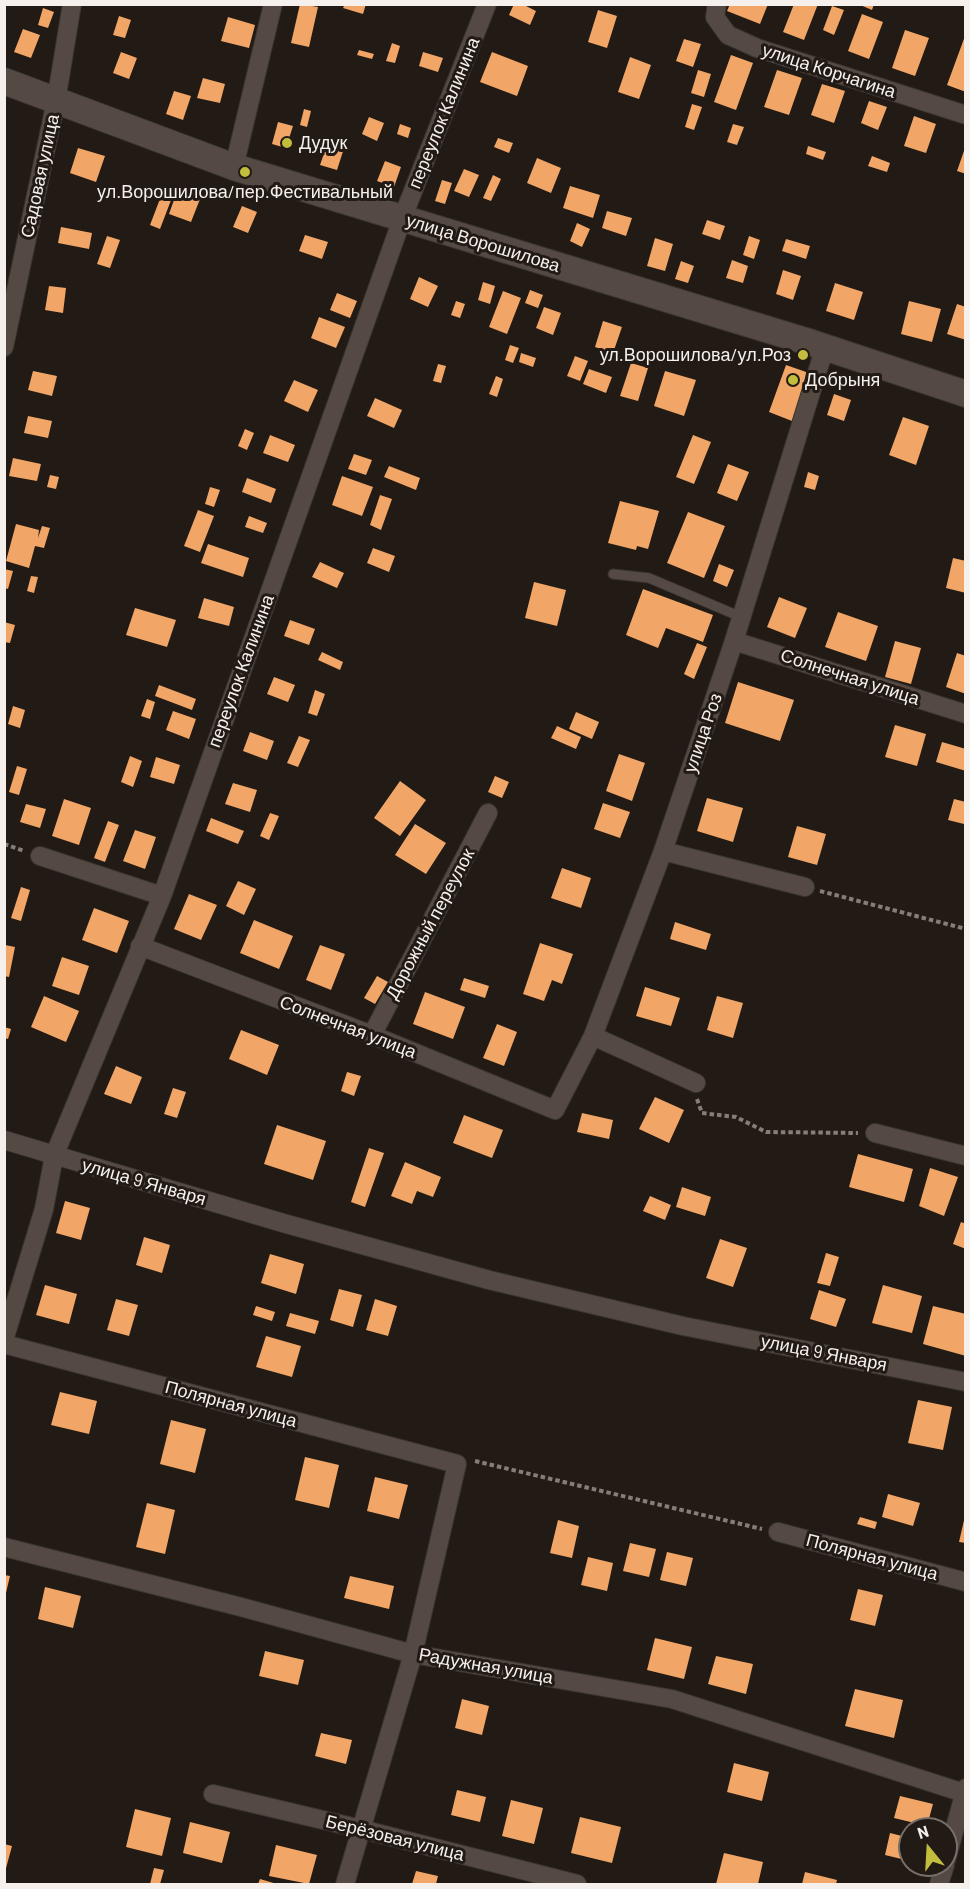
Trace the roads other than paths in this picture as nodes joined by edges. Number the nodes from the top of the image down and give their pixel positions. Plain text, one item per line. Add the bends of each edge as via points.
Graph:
1 (72, 4) edge
2 (273, 4) edge
3 (487, 4) edge
4 (717, 4) edge
5 (4, 81) edge
6 (56, 101) junction
7 (966, 115) edge
8 (234, 167) junction
9 (402, 219) junction
10 (4, 347) edge
11 (825, 347) junction
12 (966, 394) edge
13 (613, 574) dead end
14 (741, 617) junction
15 (734, 641) junction
16 (966, 714) edge
17 (488, 813) dead end
18 (663, 851) junction
19 (40, 856) dead end
20 (805, 887) road end
21 (162, 896) junction
22 (140, 946) junction
23 (372, 1035) junction
24 (593, 1036) junction
25 (696, 1083) road end
26 (555, 1110) joint
27 (875, 1133) road end
28 (4, 1140) edge
29 (54, 1156) junction
30 (966, 1156) edge
31 (4, 1342) edge
32 (966, 1382) edge
33 (778, 1532) road end
34 (4, 1547) edge
35 (966, 1582) edge
36 (413, 1654) junction
37 (965, 1790) edge
38 (213, 1794) dead end
39 (958, 1817) edge
40 (361, 1829) junction
41 (345, 1884) edge
42 (577, 1884) edge

1 - 6 street, Садовая улица
2 - 8 street
3 - 9 street, переулок Калинина
4 - 7 street, улица Корчагина via 715,17 728,35 757,48
5 - 6 main road, улица Ворошилова
6 - 8 main road, улица Ворошилова
6 - 10 street, Садовая улица
8 - 9 main road, улица Ворошилова
9 - 11 main road, улица Ворошилова
9 - 21 street, переулок Калинина
11 - 12 main road, улица Ворошилова
11 - 14 street, улица Роз
13 - 14 lane via 649,578
14 - 15 street, улица Роз
15 - 16 street, Солнечная улица
15 - 18 street, улица Роз
17 - 23 street, Дорожный переулок
18 - 20 street
18 - 24 street, улица Роз
19 - 21 street
21 - 22 street, переулок Калинина
22 - 23 street, Солнечная улица
22 - 29 street, переулок Калинина
23 - 26 street, Солнечная улица
24 - 25 street
24 - 26 street, улица Роз
27 - 30 street
28 - 29 street, улица 9 Января
29 - 31 street, переулок Калинина via 44,1209
29 - 32 street, улица 9 Января via 489,1280 683,1326
31 - 36 street, Полярная улица via 464,1462
33 - 35 street, Полярная улица
34 - 36 street, Радужная улица
36 - 37 street, Радужная улица via 672,1699
36 - 40 street
37 - 39 street
38 - 40 street, Берёзовая улица
40 - 41 street
40 - 42 street, Берёзовая улица

